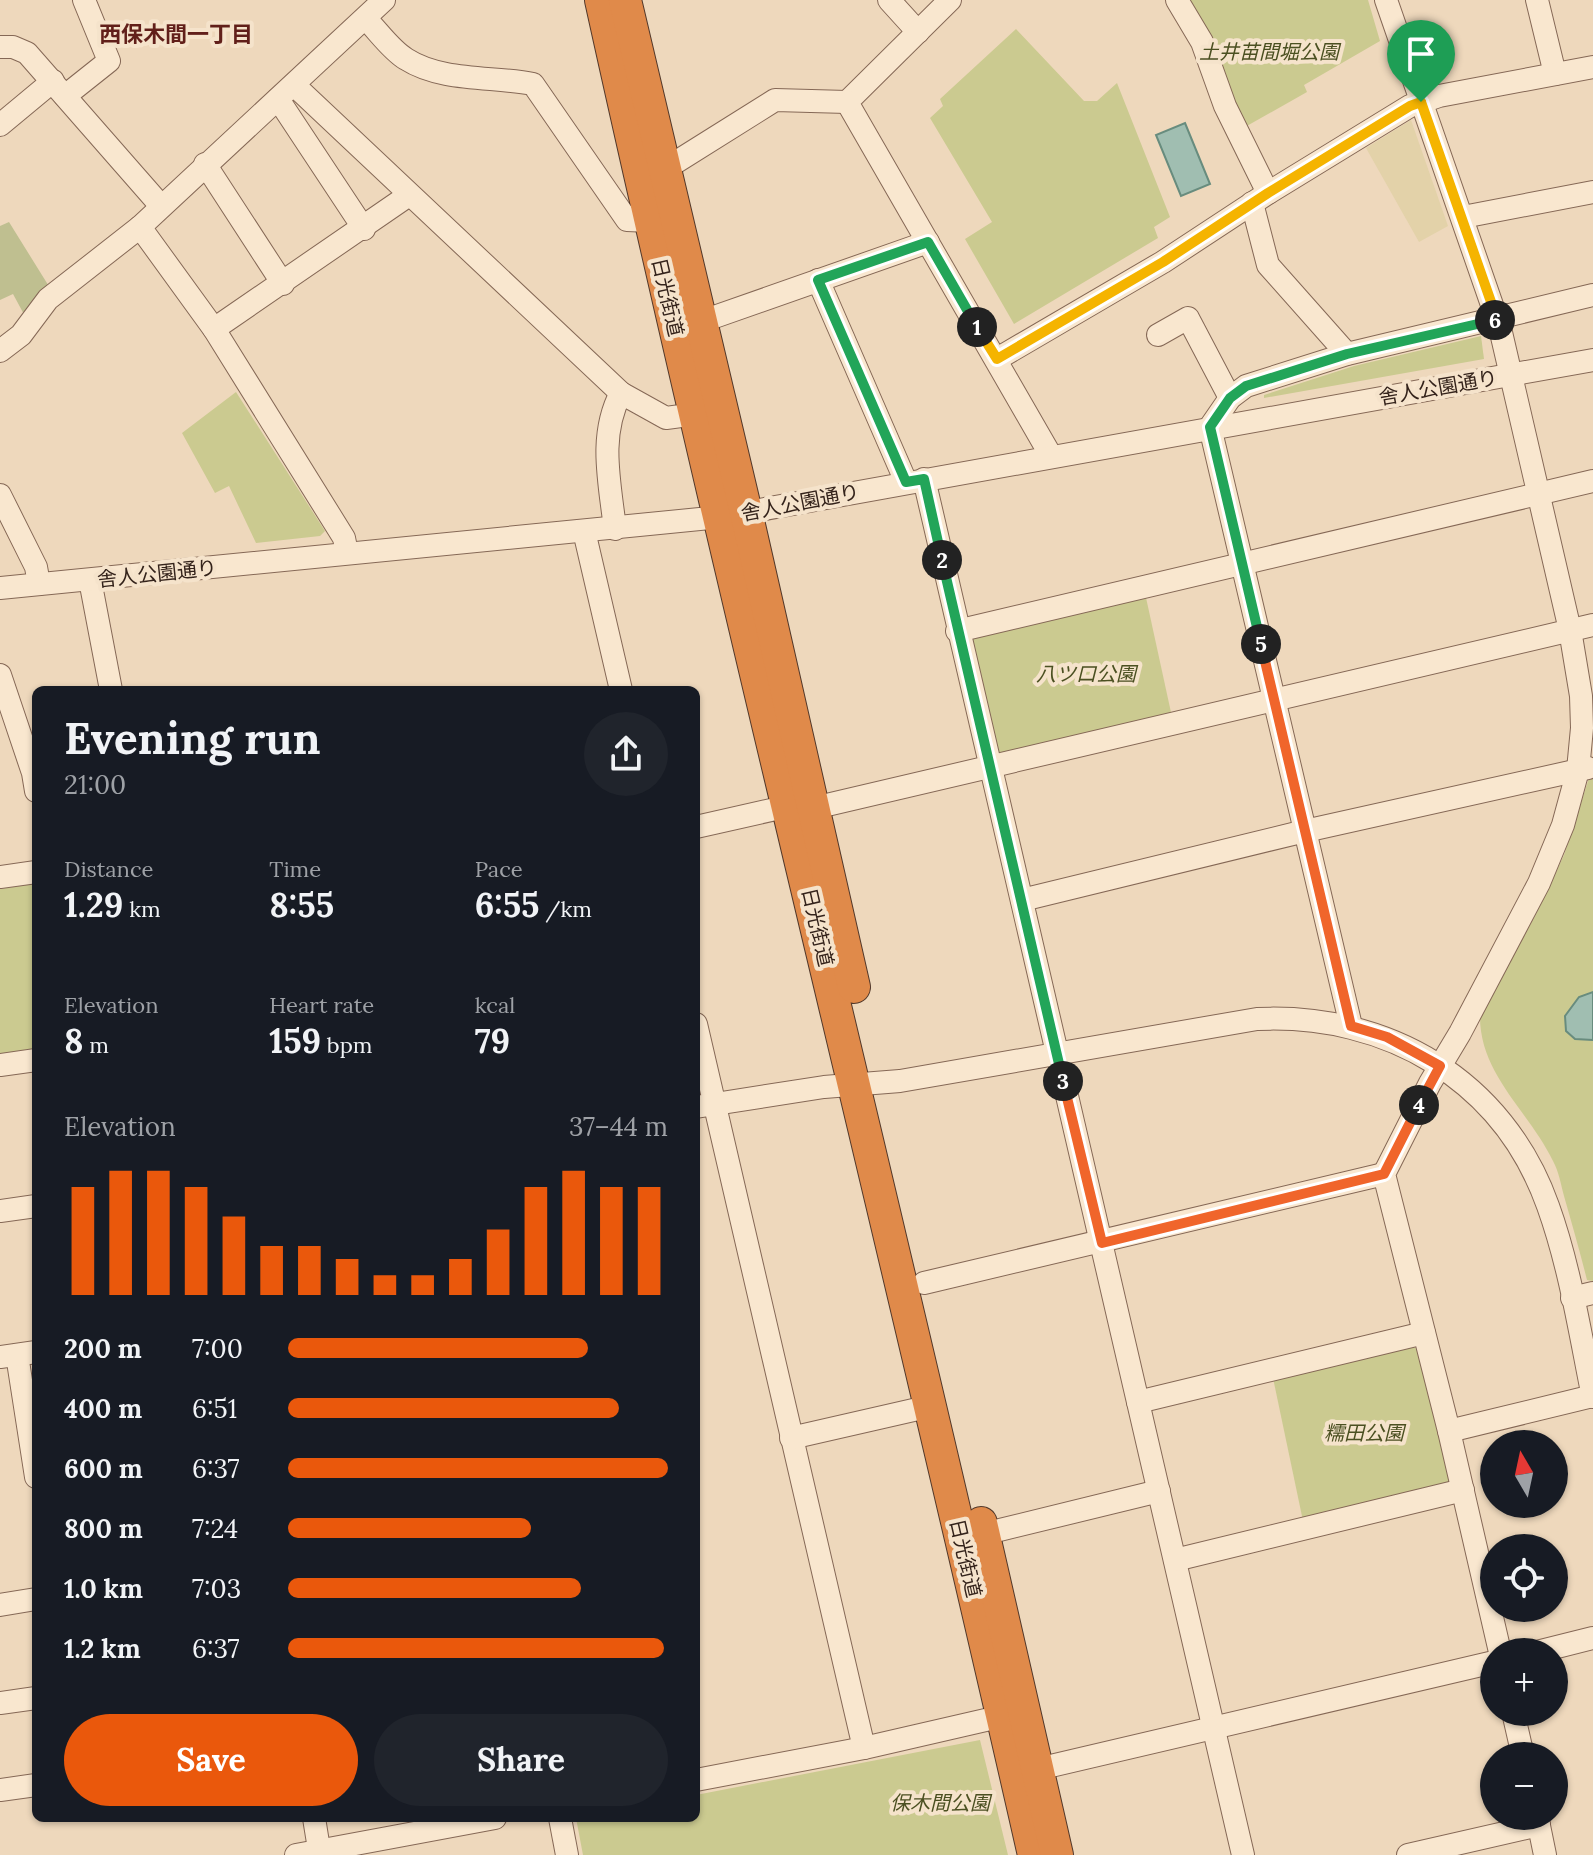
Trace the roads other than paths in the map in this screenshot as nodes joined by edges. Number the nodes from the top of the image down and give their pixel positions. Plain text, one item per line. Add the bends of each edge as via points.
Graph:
1 (84, 0) edge
2 (601, 0) edge
3 (625, 0) edge
4 (889, 0) edge
5 (950, 0) edge
6 (1177, 0) edge
7 (1386, 0) edge
8 (1537, 0) edge
9 (372, 7) edge
10 (918, 32) junction
11 (0, 47) edge
12 (1593, 67) edge
13 (1555, 74) junction
14 (59, 89) junction
15 (286, 92) junction
16 (847, 102) junction
17 (1421, 102) junction
18 (0, 125) edge
19 (205, 164) junction
20 (665, 169) junction
21 (1593, 192) edge
22 (409, 195) junction
23 (1260, 198) junction
24 (161, 206) junction
25 (1463, 217) junction
26 (650, 221) junction
27 (140, 227) junction
28 (364, 229) junction
29 (928, 242) junction
30 (818, 280) junction
31 (283, 284) junction
32 (1593, 295) edge
33 (1497, 319) junction
34 (700, 322) junction
35 (214, 329) junction
36 (1158, 335) dead end
37 (0, 351) edge
38 (1347, 354) junction
39 (997, 359) junction
40 (1593, 360) edge
41 (1512, 374) junction
42 (621, 393) junction
43 (1230, 398) junction
44 (696, 414) junction
45 (1210, 427) junction
46 (1051, 456) junction
47 (915, 480) junction
48 (1593, 481) edge
49 (1539, 494) junction
50 (0, 495) edge
51 (733, 514) junction
52 (615, 529) junction
53 (584, 531) junction
54 (347, 553) junction
55 (1243, 564) junction
56 (90, 580) junction
57 (39, 584) junction
58 (0, 588) edge
59 (1593, 625) edge
60 (1570, 630) junction
61 (957, 631) junction
62 (0, 675) edge
63 (110, 686) edge
64 (620, 686) edge
65 (1274, 700) junction
66 (991, 768) junction
67 (1586, 768) edge
68 (32, 770) edge
69 (802, 807) junction
70 (700, 826) edge
71 (1305, 831) junction
72 (32, 873) edge
73 (0, 877) edge
74 (1022, 900) junction
75 (1351, 1026) junction
76 (1056, 1053) junction
77 (700, 1060) edge
78 (32, 1061) edge
79 (0, 1065) edge
80 (1440, 1066) junction
81 (866, 1084) junction
82 (705, 1105) edge
83 (1384, 1174) junction
84 (32, 1207) edge
85 (0, 1211) edge
86 (1102, 1243) junction
87 (924, 1283) junction
88 (1582, 1296) edge
89 (1424, 1333) junction
90 (18, 1354) edge
91 (1593, 1396) edge
92 (1138, 1402) junction
93 (931, 1406) junction
94 (1449, 1431) junction
95 (791, 1438) junction
96 (32, 1450) edge
97 (1463, 1490) junction
98 (1159, 1491) junction
99 (973, 1536) junction
100 (1175, 1560) junction
101 (32, 1600) edge
102 (0, 1605) edge
103 (1497, 1638) edge
104 (1593, 1638) edge
105 (1568, 1644) edge
106 (1480, 1665) edge
107 (32, 1699) edge
108 (0, 1703) edge
109 (1003, 1716) junction
110 (1213, 1728) junction
111 (864, 1748) junction
112 (1038, 1769) junction
113 (700, 1779) edge
114 (32, 1786) edge
115 (0, 1790) edge
116 (315, 1822) edge
117 (475, 1822) edge
118 (561, 1822) edge
119 (1504, 1830) edge
120 (1540, 1830) edge
121 (320, 1853) edge
122 (296, 1855) edge
123 (567, 1855) edge
124 (1034, 1855) edge
125 (1057, 1855) edge
126 (1243, 1855) edge
127 (1408, 1855) edge
128 (1545, 1855) edge

1 - 14 street via 109,61
2 - 26 highway, 日光街道
3 - 20 highway, 日光街道
4 - 10 street
5 - 10 street
6 - 23 street via 1202,42
7 - 17 street
8 - 13 street
9 - 15 street
9 - 26 street via 405,59 440,73 533,84 627,220
10 - 16 street
11 - 14 street via 27,53
12 - 13 street
13 - 17 street
14 - 18 street
14 - 24 street
15 - 19 street
15 - 22 street via 364,150
15 - 28 street
16 - 20 street via 775,100
16 - 29 street
17 - 23 street
17 - 25 street
19 - 24 street
19 - 31 street
20 - 34 highway, 日光街道
21 - 25 street
22 - 28 street
22 - 42 street
23 - 38 street via 1268,265
23 - 39 street
24 - 27 street
25 - 33 street
26 - 44 highway, 日光街道
27 - 35 street
27 - 37 street via 48,299 21,335
28 - 31 street
29 - 30 street
29 - 39 street
30 - 34 street
30 - 47 street
31 - 35 street
32 - 33 street
33 - 38 street
33 - 41 street
34 - 51 highway, 日光街道
35 - 54 street via 344,538
36 - 43 street via 1188,318
38 - 43 street via 1246,386
39 - 46 street
40 - 41 street, 舎人公園通り
41 - 45 street, 舎人公園通り
41 - 49 street
42 - 44 street via 666,418
42 - 52 street via 606,442
43 - 45 street
44 - 51 highway, 日光街道
45 - 46 street, 舎人公園通り
45 - 55 street
46 - 47 street, 舎人公園通り
47 - 51 street, 舎人公園通り
47 - 61 street
48 - 49 street
49 - 55 street
49 - 60 street
50 - 57 street via 36,567
51 - 52 street, 舎人公園通り
51 - 69 highway, 日光街道
52 - 53 street, 舎人公園通り
53 - 54 street, 舎人公園通り
53 - 64 street
54 - 56 street, 舎人公園通り
55 - 61 street
55 - 65 street
56 - 57 street, 舎人公園通り
56 - 63 street
57 - 58 street, 舎人公園通り
59 - 60 street
60 - 65 street
60 - 67 street
61 - 66 street
62 - 68 street
65 - 66 street
65 - 71 street
66 - 69 street
66 - 74 street
67 - 71 street
67 - 80 street via 1539,883
69 - 70 street
69 - 81 highway, 日光街道
71 - 74 street
71 - 75 street
72 - 73 street
74 - 76 street
75 - 76 street via 1257,1019
75 - 80 street via 1387,1037
76 - 81 street
76 - 86 street
77 - 82 street
78 - 79 street
80 - 83 street
80 - 88 street via 1487,1105 1522,1151
81 - 82 street
81 - 87 highway, 日光街道
81 - 93 highway, 日光街道
82 - 95 street
83 - 86 street
83 - 89 street
84 - 85 street
86 - 87 street
86 - 92 street
87 - 99 highway, 日光街道
88 - 91 street
89 - 92 street
89 - 94 street
90 - 96 street
91 - 94 street
92 - 98 street
93 - 95 street
93 - 99 highway, 日光街道
94 - 97 street
95 - 111 street
97 - 100 street
97 - 103 street
98 - 99 street
98 - 100 street
99 - 109 highway, 日光街道
99 - 112 highway, 日光街道
100 - 110 street
101 - 102 street
104 - 105 street
106 - 110 street
107 - 108 street
109 - 111 street
109 - 124 highway, 日光街道
110 - 112 street
110 - 126 street
111 - 113 street
112 - 125 highway, 日光街道
114 - 115 street
116 - 121 street
117 - 121 street
118 - 123 street
119 - 127 street
120 - 128 street
121 - 122 street

